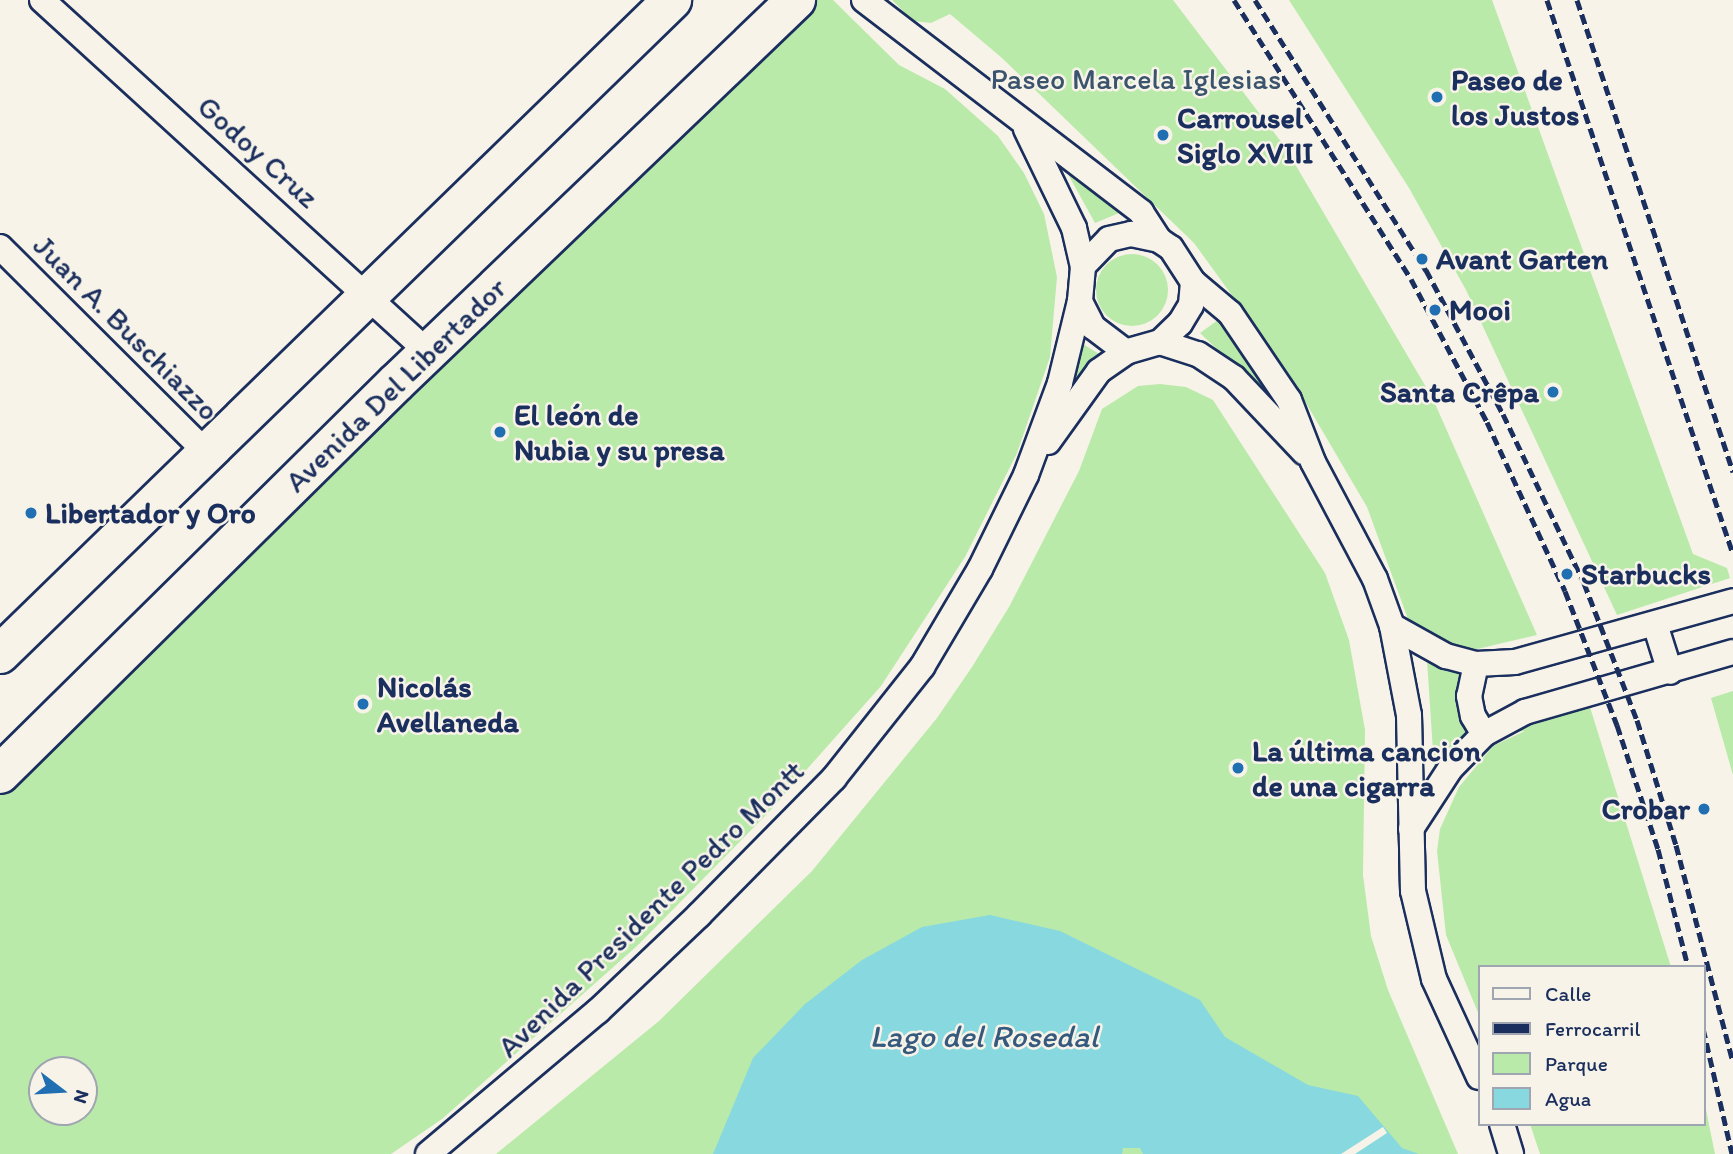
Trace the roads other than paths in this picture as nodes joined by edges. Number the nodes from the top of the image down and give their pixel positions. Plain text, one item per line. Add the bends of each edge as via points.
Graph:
1 (42, 0) edge
2 (672, 0) edge
3 (796, 0) edge
4 (864, 0) edge
5 (1023, 122) junction
6 (1159, 240) junction
7 (0, 247) edge
8 (1083, 266) junction
9 (1193, 282) junction
10 (369, 296) junction
11 (1080, 301) junction
12 (1160, 342) junction
13 (1126, 352) junction
14 (429, 353) junction
15 (207, 453) junction
16 (1313, 462) junction
17 (1026, 475) junction
18 (1733, 601) edge
19 (1655, 624) junction
20 (1392, 626) junction
21 (1733, 652) edge
22 (0, 654) edge
23 (1476, 664) junction
24 (1670, 673) junction
25 (1484, 734) junction
26 (0, 774) edge
27 (1411, 829) junction
28 (1478, 1075) edge
29 (1503, 1126) edge
30 (428, 1154) edge
31 (1511, 1154) edge

1 - 10 street, Godoy Cruz
2 - 10 main road
3 - 14 main road, Avenida Del Libertador
4 - 5 street
5 - 6 street via 1141,212
5 - 8 street via 1074,228
6 - 8 street via 1131,234 1109,239
6 - 9 street via 1171,248
7 - 15 street, Juan A. Buschiazzo
8 - 11 street
9 - 12 street via 1191,305
9 - 16 street via 1230,313 1276,379
10 - 14 street, Godoy Cruz
10 - 15 main road
11 - 13 street via 1093,327
11 - 17 street, Avenida Presidente Pedro Montt via 1060,383
12 - 13 street
12 - 16 street via 1198,354 1234,378
13 - 17 street, Avenida Presidente Pedro Montt via 1091,380
14 - 26 main road, Avenida Del Libertador
15 - 22 main road
16 - 20 street via 1375,579
17 - 30 street, Avenida Presidente Pedro Montt via 980,569 927,659 834,778 598,1011
18 - 19 street
19 - 23 street via 1515,662
19 - 24 street
20 - 23 street via 1446,656
20 - 27 street via 1409,715
21 - 24 street
23 - 25 street via 1469,696 1473,716
24 - 25 street via 1525,712
25 - 27 street via 1450,769
27 - 28 street via 1413,891 1434,979
29 - 31 street

